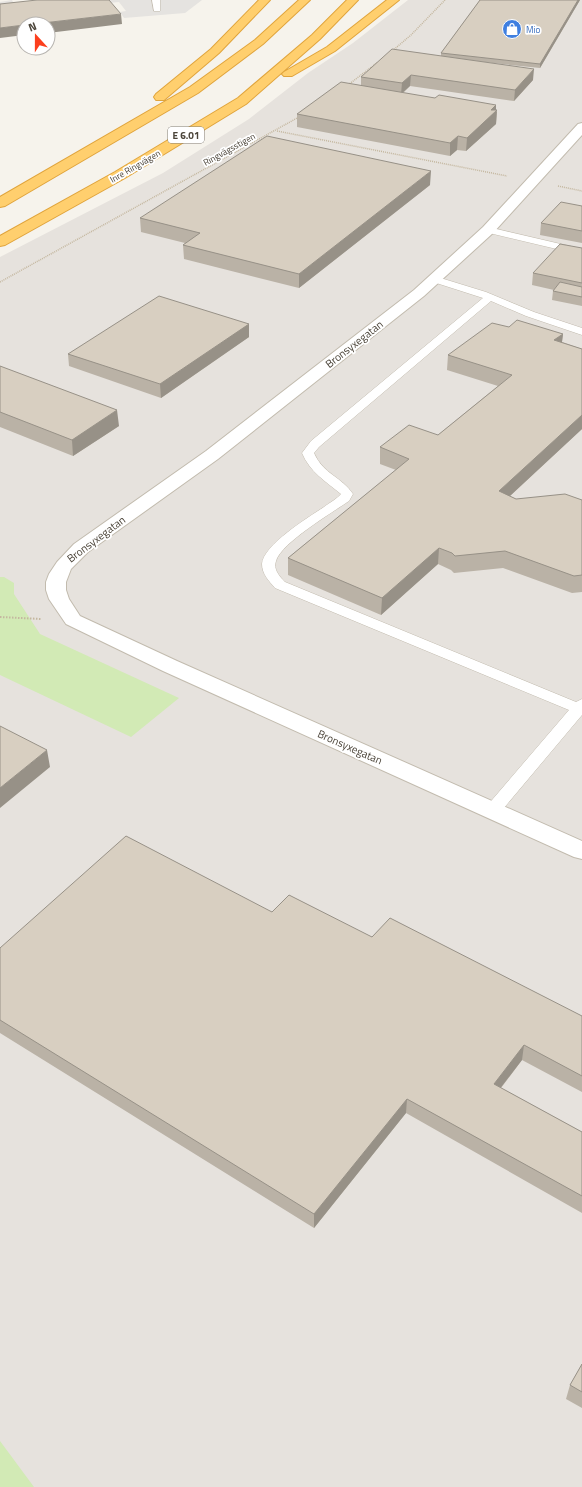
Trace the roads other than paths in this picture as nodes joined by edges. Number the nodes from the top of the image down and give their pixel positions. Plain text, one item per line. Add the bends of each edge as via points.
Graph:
1 (156, 0) edge
2 (265, 0) edge
3 (305, 0) edge
4 (353, 0) edge
5 (394, 0) edge
6 (157, 9) dead end
7 (242, 101) junction
8 (582, 128) edge
9 (104, 143) junction
10 (0, 203) edge
11 (488, 230) junction
12 (0, 242) edge
13 (582, 252) edge
14 (434, 279) junction
15 (490, 297) junction
16 (582, 332) edge
17 (581, 708) edge
18 (492, 811) junction
19 (582, 851) edge

1 - 6 lane
2 - 9 highway via 215,51
3 - 9 highway via 259,42 194,90
4 - 7 highway, Inre Ringvägen / E 6.01 via 316,37
5 - 7 highway via 332,49
7 - 12 highway, Inre Ringvägen / E 6.01 via 120,175
8 - 11 street, Bronsyxegatan
9 - 10 highway
11 - 13 lane
11 - 14 street, Bronsyxegatan
14 - 15 lane
14 - 18 street, Bronsyxegatan via 212,455 81,548 64,563 56,577 56,593 73,620
15 - 16 lane
15 - 17 lane via 315,444 308,453 311,463 347,494 279,545 269,560 270,574 280,585
17 - 18 lane
18 - 19 street, Bronsyxegatan

